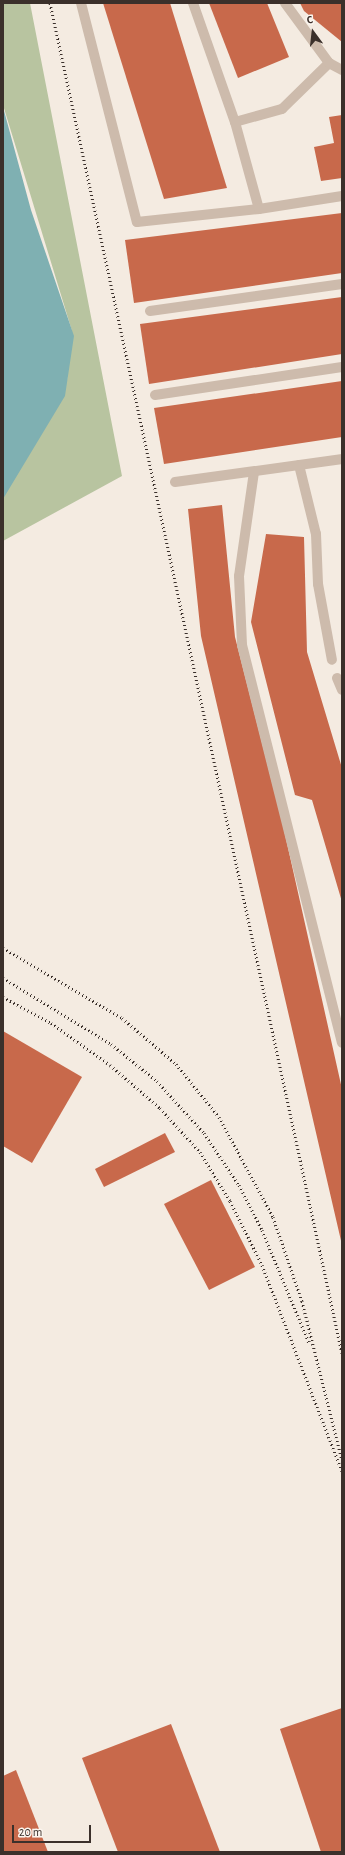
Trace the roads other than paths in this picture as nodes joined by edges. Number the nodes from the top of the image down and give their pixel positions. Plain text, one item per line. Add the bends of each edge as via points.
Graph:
1 (81, 3) edge
2 (193, 3) edge
3 (285, 3) edge
4 (329, 63) junction
5 (342, 70) edge
6 (235, 122) junction
7 (342, 196) edge
8 (259, 209) junction
9 (342, 284) edge
10 (150, 311) dead end
11 (342, 367) edge
12 (155, 395) dead end
13 (342, 459) edge
14 (299, 465) junction
15 (254, 472) junction
16 (175, 482) dead end
17 (332, 660) dead end
18 (337, 678) dead end
19 (342, 690) edge
20 (342, 1043) edge

1 - 8 lane via 137,222
2 - 6 lane
3 - 4 lane
4 - 5 lane
4 - 6 lane via 282,109
6 - 8 lane
7 - 8 lane
9 - 10 lane
11 - 12 lane
13 - 14 lane
14 - 15 lane
14 - 17 lane via 316,534 318,584
15 - 16 lane
15 - 20 lane via 239,576 242,645
18 - 19 lane

